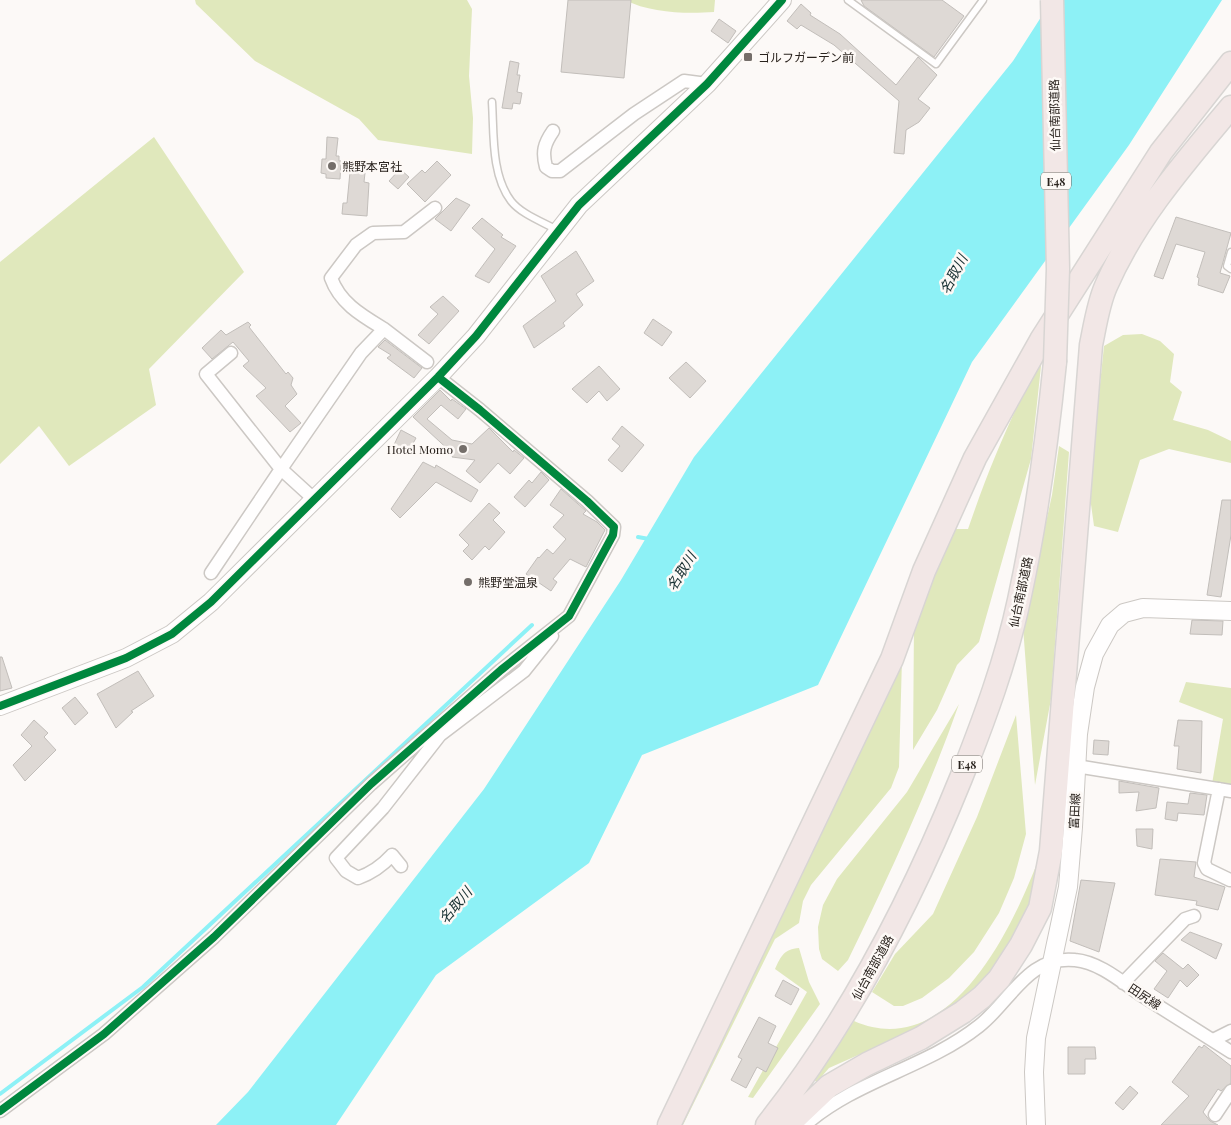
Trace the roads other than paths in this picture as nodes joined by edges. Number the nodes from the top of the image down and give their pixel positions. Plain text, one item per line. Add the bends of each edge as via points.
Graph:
1 (782, 0) edge
2 (848, 0) edge
3 (983, 0) edge
4 (1052, 0) edge
5 (1231, 63) edge
6 (707, 84) junction
7 (492, 102) dead end
8 (1231, 107) edge
9 (553, 131) dead end
10 (435, 208) dead end
11 (558, 230) junction
12 (1231, 252) edge
13 (1231, 270) edge
14 (384, 329) junction
15 (231, 353) dead end
16 (427, 362) dead end
17 (438, 377) junction
18 (281, 469) junction
19 (315, 500) junction
20 (211, 573) dead end
21 (1231, 611) edge
22 (565, 619) junction
23 (0, 706) edge
24 (1076, 766) junction
25 (1225, 790) edge
26 (401, 866) dead end
27 (1230, 880) dead end
28 (1194, 916) dead end
29 (1052, 961) junction
30 (1123, 983) junction
31 (1231, 1031) edge
32 (1213, 1040) junction
33 (1231, 1052) edge
34 (1231, 1091) edge
35 (0, 1111) edge
36 (1215, 1115) dead end
37 (669, 1125) edge
38 (766, 1125) edge
39 (788, 1125) edge
40 (805, 1125) edge
41 (1036, 1125) edge

1 - 6 street
2 - 3 lane via 936,64
4 - 38 highway, 仙台南部道路 / E48, bridge via 1058,269 1055,362 1040,485 1019,602 1003,663 979,733 944,821 891,934 825,1046
5 - 37 highway via 1161,152 1041,340 975,458 924,571 892,659
6 - 9 street via 684,82 634,114 560,170 552,171 546,168 544,158 545,143
6 - 11 street via 578,205
7 - 11 lane via 496,158 501,182 511,202
8 - 39 highway via 1181,165 1129,241 1105,287 1091,345 1051,851 1040,908 999,979 982,997 920,1038 829,1086
10 - 14 street via 404,232 374,233 356,244 331,278 351,308
11 - 17 street via 476,336
12 - 13 lane via 1227,266
14 - 16 street
14 - 18 street via 361,353
15 - 18 street via 206,374
17 - 19 street
17 - 22 street via 614,527 613,535
18 - 19 street
18 - 20 street
19 - 23 street via 211,602 172,634 126,658
21 - 24 street, 富田線 via 1142,608 1124,613 1110,625 1094,654 1085,687
22 - 26 street via 524,671 440,735 383,808 336,858 346,871 358,878 384,864 392,855
22 - 35 street via 370,784 214,937 104,1034
24 - 25 street
24 - 29 street, 富田線 via 1068,887
25 - 27 street via 1204,863 1207,869
28 - 30 street via 1185,919
29 - 30 street, 田尻線 via 1076,960 1103,969
29 - 40 street via 1038,966 1025,977 979,1026 939,1050 855,1091 821,1111
29 - 41 street, 富田線 via 1036,1038
30 - 32 street, 田尻線
31 - 32 street
32 - 33 street, 田尻線
34 - 36 street

